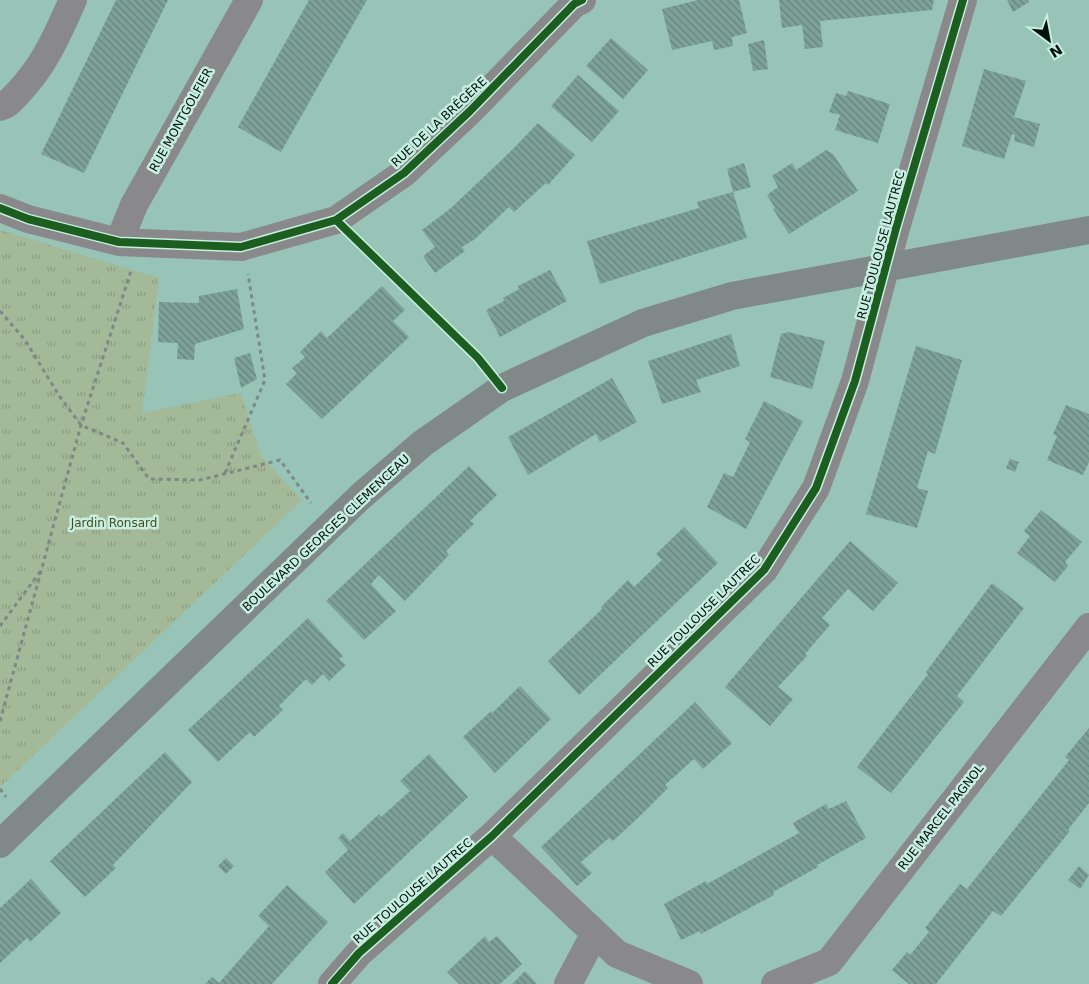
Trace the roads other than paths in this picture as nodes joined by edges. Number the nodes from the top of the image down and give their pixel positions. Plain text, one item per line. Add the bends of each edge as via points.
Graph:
1 (73, 0) edge
2 (249, 0) edge
3 (582, 0) edge
4 (962, 0) edge
5 (0, 108) edge
6 (0, 208) edge
7 (1089, 230) edge
8 (129, 242) junction
9 (886, 266) junction
10 (1089, 626) edge
11 (492, 836) junction
12 (0, 844) edge
13 (595, 933) junction
14 (332, 984) edge
15 (568, 984) edge
16 (689, 984) edge
17 (775, 984) edge

1 - 5 street via 48,56 6,106
2 - 8 street, RUE MONTGOLFIER via 134,204
3 - 8 street, RUE DE LA BRÉGÈRE via 574,4 470,111 404,173 336,220 241,247
4 - 9 street, RUE TOULOUSE LAUTREC
6 - 8 street, RUE DE LA BRÉGÈRE via 28,219
7 - 9 main road, BOULEVARD GEORGES CLEMENCEAU
9 - 11 street, RUE TOULOUSE LAUTREC via 858,372 816,488 764,570
9 - 12 main road, BOULEVARD GEORGES CLEMENCEAU via 732,296 643,323 502,388 423,443 329,527
10 - 17 street, RUE MARCEL PAGNOL via 829,962
11 - 13 street
11 - 14 street, RUE TOULOUSE LAUTREC via 359,953
13 - 15 street
13 - 16 street via 617,954

